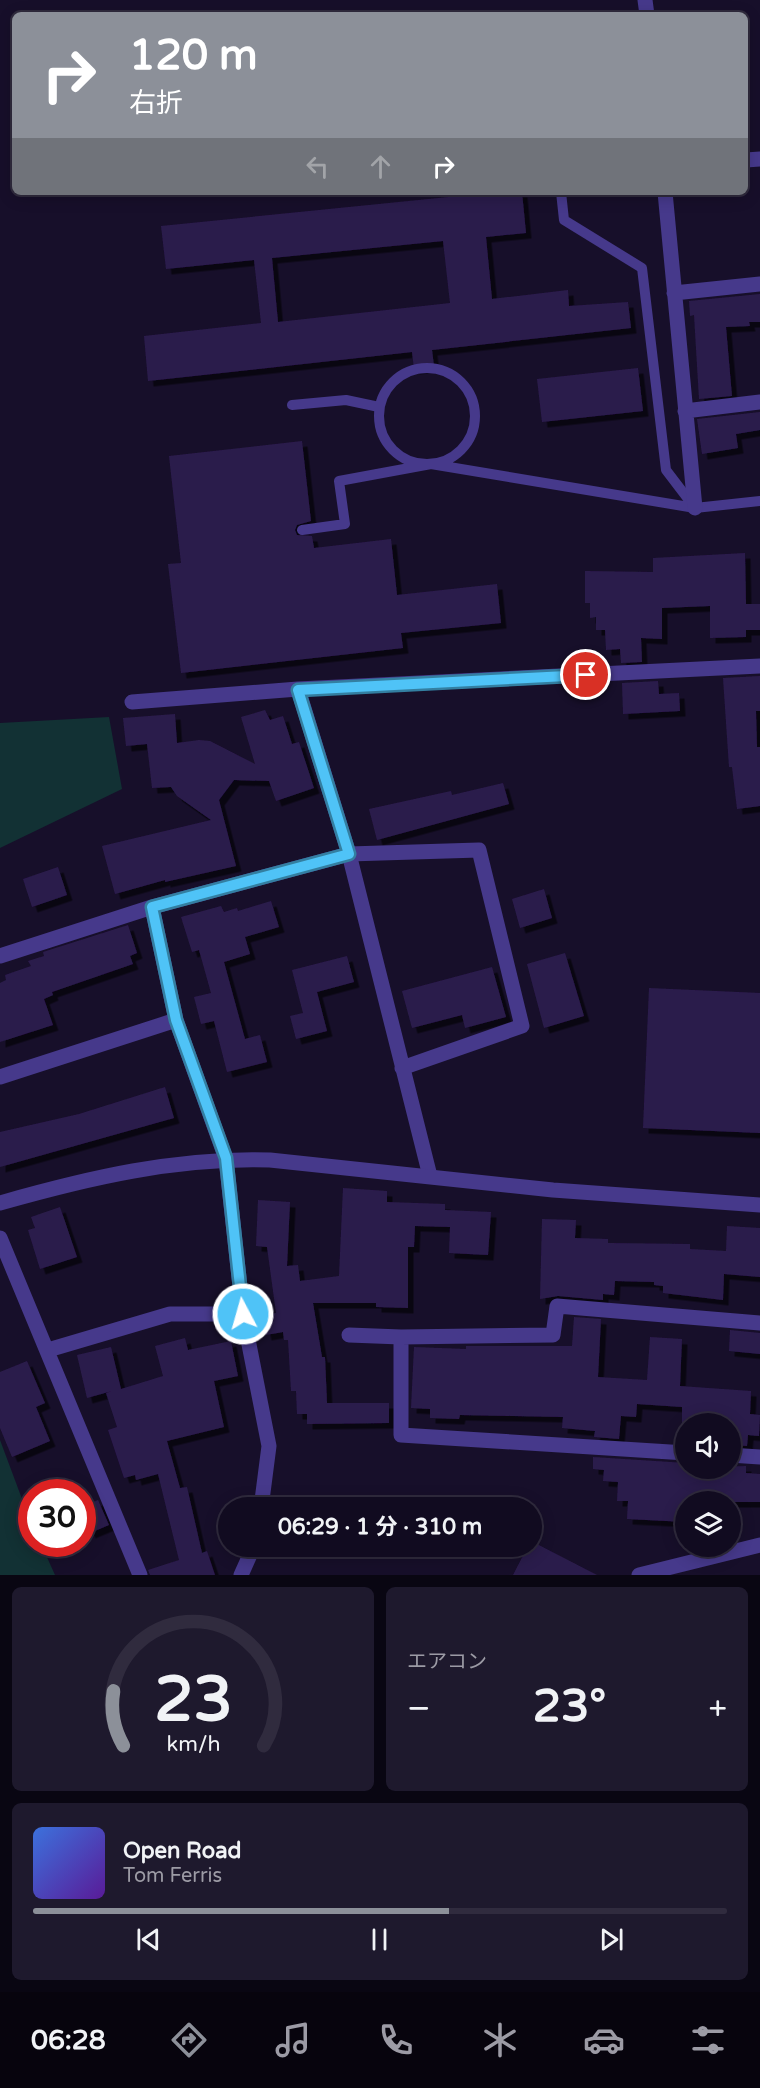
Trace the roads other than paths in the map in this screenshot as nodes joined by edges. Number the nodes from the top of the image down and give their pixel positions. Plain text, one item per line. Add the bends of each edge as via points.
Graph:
1 (561, 195) edge
2 (665, 195) edge
3 (760, 284) edge
4 (674, 293) junction
5 (760, 402) edge
6 (292, 405) dead end
7 (379, 407) junction
8 (685, 411) junction
9 (431, 464) junction
10 (760, 501) edge
11 (695, 508) junction
12 (302, 530) dead end
13 (760, 666) edge
14 (298, 690) junction
15 (132, 702) dead end
16 (349, 854) junction
17 (152, 907) junction
18 (0, 956) edge
19 (176, 1020) junction
20 (402, 1068) junction
21 (0, 1077) edge
22 (226, 1158) junction
23 (430, 1176) junction
24 (0, 1203) edge
25 (760, 1205) edge
26 (0, 1238) edge
27 (243, 1314) junction
28 (760, 1323) edge
29 (349, 1335) dead end
30 (401, 1337) junction
31 (48, 1350) junction
32 (675, 1452) edge
33 (741, 1456) edge
34 (760, 1457) edge
35 (262, 1497) edge
36 (760, 1545) edge
37 (249, 1557) edge
38 (140, 1575) edge
39 (242, 1575) edge
40 (639, 1575) edge

1 - 11 lane via 564,220 642,268 666,470
2 - 4 street
3 - 4 street
4 - 8 street
5 - 8 street
6 - 7 lane via 346,400
7 - 9 lane via 381,429 391,449 403,458
7 - 9 lane via 395,380 425,368 441,370 467,390 474,405 475,422 470,437 460,451
8 - 11 street
9 - 11 lane
9 - 12 lane via 339,481 345,524
10 - 11 lane
13 - 14 street
14 - 15 street
14 - 16 street
16 - 17 street
16 - 20 street
16 - 20 street via 479,850 522,1026
17 - 18 street
17 - 19 street
19 - 21 street
19 - 22 street
20 - 23 street
22 - 23 street
22 - 24 street via 85,1179
22 - 27 street
23 - 25 street via 553,1190
26 - 31 street
27 - 31 street via 170,1314
27 - 35 street via 269,1446
28 - 30 street via 557,1306 553,1335
29 - 30 street
30 - 32 street via 401,1435
31 - 38 street
33 - 34 street
36 - 40 street
37 - 39 street

